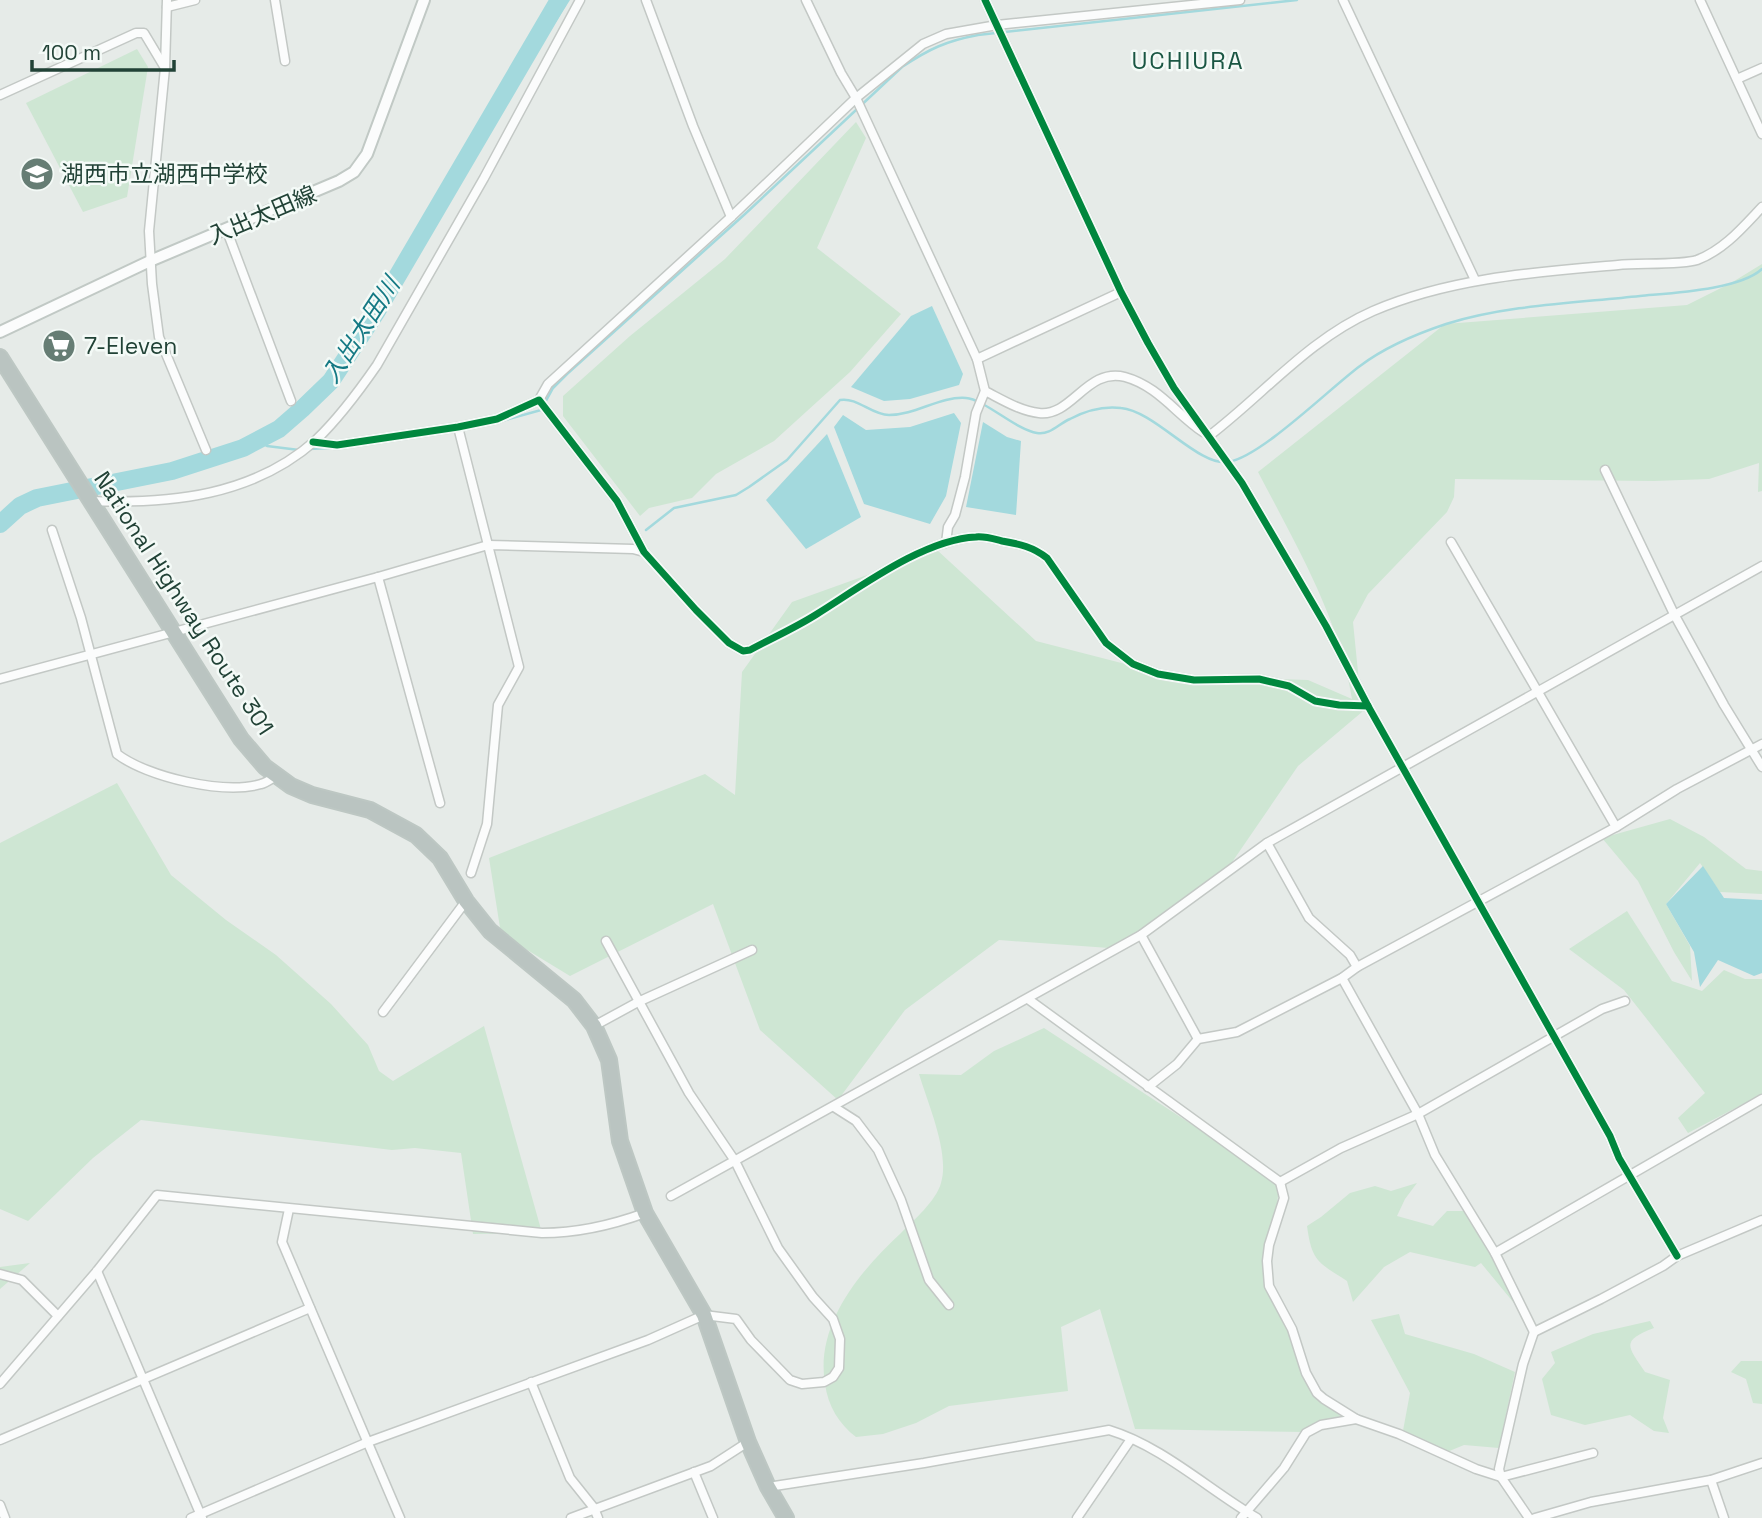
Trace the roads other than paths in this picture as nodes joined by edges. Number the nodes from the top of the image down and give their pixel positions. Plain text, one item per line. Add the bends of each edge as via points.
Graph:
1 (195, 0) edge
2 (275, 0) edge
3 (424, 0) edge
4 (580, 0) edge
5 (646, 0) edge
6 (806, 0) edge
7 (985, 0) edge
8 (1240, 0) edge
9 (1700, 0) edge
10 (1343, 1) edge
11 (167, 4) edge
12 (997, 25) junction
13 (285, 61) dead end
14 (164, 68) junction
15 (1762, 68) edge
16 (1737, 79) junction
17 (0, 95) edge
18 (856, 98) junction
19 (1762, 134) edge
20 (1762, 207) edge
21 (731, 217) junction
22 (227, 230) junction
23 (150, 261) junction
24 (1475, 280) junction
25 (1121, 292) junction
26 (0, 332) edge
27 (0, 357) edge
28 (977, 359) junction
29 (985, 391) junction
30 (539, 400) junction
31 (291, 401) dead end
32 (457, 428) junction
33 (1209, 436) junction
34 (313, 442) junction
35 (206, 450) dead end
36 (1605, 470) dead end
37 (91, 502) junction
38 (52, 530) dead end
39 (946, 542) junction
40 (1451, 542) dead end
41 (488, 545) junction
42 (645, 552) junction
43 (1762, 566) edge
44 (378, 577) junction
45 (1674, 614) junction
46 (174, 631) junction
47 (90, 655) junction
48 (0, 679) edge
49 (1538, 691) junction
50 (1368, 706) junction
51 (1762, 744) edge
52 (1752, 749) junction
53 (1403, 767) junction
54 (1762, 767) edge
55 (276, 776) junction
56 (440, 803) dead end
57 (1616, 827) junction
58 (1267, 843) junction
59 (471, 873) dead end
60 (466, 901) junction
61 (1478, 902) junction
62 (1141, 935) junction
63 (606, 941) dead end
64 (752, 950) dead end
65 (1357, 967) junction
66 (1342, 978) junction
67 (1028, 999) junction
68 (1625, 1001) dead end
69 (638, 1002) junction
70 (383, 1012) dead end
71 (594, 1026) junction
72 (1553, 1036) junction
73 (1198, 1040) junction
74 (1148, 1087) junction
75 (1762, 1099) edge
76 (834, 1107) junction
77 (1418, 1114) junction
78 (735, 1161) junction
79 (1630, 1174) junction
80 (1280, 1182) junction
81 (671, 1196) dead end
82 (289, 1209) junction
83 (645, 1213) junction
84 (1762, 1220) edge
85 (1495, 1252) junction
86 (1677, 1256) junction
87 (97, 1271) junction
88 (0, 1274) edge
89 (949, 1305) dead end
90 (310, 1308) junction
91 (704, 1315) junction
92 (58, 1316) junction
93 (1534, 1332) junction
94 (142, 1378) junction
95 (531, 1382) junction
96 (0, 1384) edge
97 (1356, 1419) junction
98 (1131, 1439) junction
99 (0, 1440) edge
100 (748, 1441) junction
101 (368, 1443) junction
102 (1593, 1453) dead end
103 (1762, 1463) edge
104 (694, 1472) junction
105 (1501, 1478) junction
106 (1711, 1480) junction
107 (768, 1487) junction
108 (0, 1505) edge
109 (594, 1508) junction
110 (1243, 1514) edge
111 (202, 1516) edge
112 (1546, 1516) edge
113 (5, 1518) edge
114 (191, 1518) edge
115 (400, 1518) edge
116 (572, 1518) edge
117 (598, 1518) edge
118 (713, 1518) edge
119 (786, 1518) edge
120 (1077, 1518) edge
121 (1257, 1518) edge
122 (1529, 1518) edge
123 (1535, 1518) edge
124 (1724, 1518) edge

1 - 11 street
2 - 13 street
3 - 22 main road, 入出太田線 via 367,154 354,172
4 - 34 street via 377,365
5 - 21 street
6 - 18 street
7 - 12 street
8 - 12 street
9 - 16 street
10 - 24 street
11 - 14 street
12 - 18 street via 946,34 923,44
12 - 25 street
14 - 17 street via 144,33 136,33
14 - 23 street
15 - 16 street
16 - 19 street
18 - 21 street
18 - 28 street
20 - 24 street via 1731,239 1694,261
21 - 30 street via 548,384
22 - 23 main road, 入出太田線
22 - 31 street
23 - 26 main road, 入出太田線
23 - 35 street via 159,338
24 - 33 street via 1372,311 1344,327 1281,372
25 - 28 street
25 - 33 street via 1174,388
27 - 37 highway, National Highway Route 301
28 - 29 street
29 - 33 street via 1018,407 1046,413 1104,376 1121,376 1157,393
29 - 39 street
30 - 32 street via 497,419
30 - 42 street via 617,501
32 - 34 street via 337,445
32 - 41 street
33 - 50 street via 1242,483
34 - 37 street via 276,467 212,494 179,500
36 - 45 street
37 - 46 highway, National Highway Route 301
38 - 47 street
39 - 42 street via 747,651 729,643
39 - 50 street via 976,537 1035,549 1056,570 1113,651 1158,674 1194,680 1259,679 1289,686 1315,701
40 - 49 street
41 - 42 street
41 - 44 street
41 - 59 street via 519,667 498,705 487,824
43 - 45 street
44 - 46 street
44 - 56 street
45 - 49 street
45 - 52 street
46 - 47 street
46 - 55 highway, National Highway Route 301 via 241,739
47 - 48 street
47 - 55 street via 117,754 123,758 197,785 261,784
49 - 53 street
49 - 57 street
50 - 53 street
51 - 52 street
52 - 54 street
52 - 57 street
53 - 58 street
53 - 61 street
55 - 60 highway, National Highway Route 301 via 312,795 370,810 416,835 440,858
57 - 61 street
58 - 62 street
58 - 65 street via 1308,918 1350,955
60 - 70 street
60 - 71 highway, National Highway Route 301 via 490,932 574,1000
61 - 65 street
61 - 72 street
62 - 67 street
62 - 73 street
63 - 69 street
64 - 69 street
65 - 66 street
66 - 73 street via 1237,1032
66 - 77 street
67 - 74 street
67 - 76 street
68 - 72 street
69 - 71 street
69 - 78 street via 689,1093
71 - 83 highway, National Highway Route 301 via 609,1060 620,1141
72 - 77 street
72 - 79 street
73 - 74 street
74 - 80 street
75 - 79 street
76 - 78 street
76 - 89 street via 856,1121 878,1150 901,1199 929,1280
77 - 80 street via 1341,1148
77 - 85 street via 1435,1154
78 - 81 street
78 - 91 street via 778,1248 833,1319 840,1339 839,1368 824,1382 790,1380 736,1319
79 - 85 street
79 - 86 street
80 - 97 street via 1284,1198 1269,1245 1269,1286 1317,1393
82 - 83 street via 542,1233 603,1226
82 - 87 street via 157,1195
82 - 90 street via 282,1242
83 - 91 highway, National Highway Route 301
84 - 86 street
85 - 93 street
86 - 93 street
87 - 92 street
87 - 94 street
88 - 92 street via 22,1280
90 - 94 street
90 - 101 street
91 - 95 street
91 - 100 highway, National Highway Route 301
92 - 96 street
93 - 105 street via 1499,1469
94 - 99 street
94 - 111 street
95 - 101 street
95 - 109 street via 570,1478
97 - 105 street
97 - 110 street via 1321,1425 1306,1433
98 - 107 street via 1109,1430 1091,1432
98 - 110 street via 1175,1464
98 - 120 street
100 - 104 street
100 - 107 highway, National Highway Route 301
101 - 111 street
101 - 115 street
102 - 105 street
103 - 106 street
104 - 109 street
104 - 118 street
105 - 122 street
106 - 112 street via 1591,1502
106 - 124 street
107 - 119 highway, National Highway Route 301
108 - 113 street
109 - 116 street
109 - 117 street
110 - 121 street
111 - 114 street
112 - 123 street

